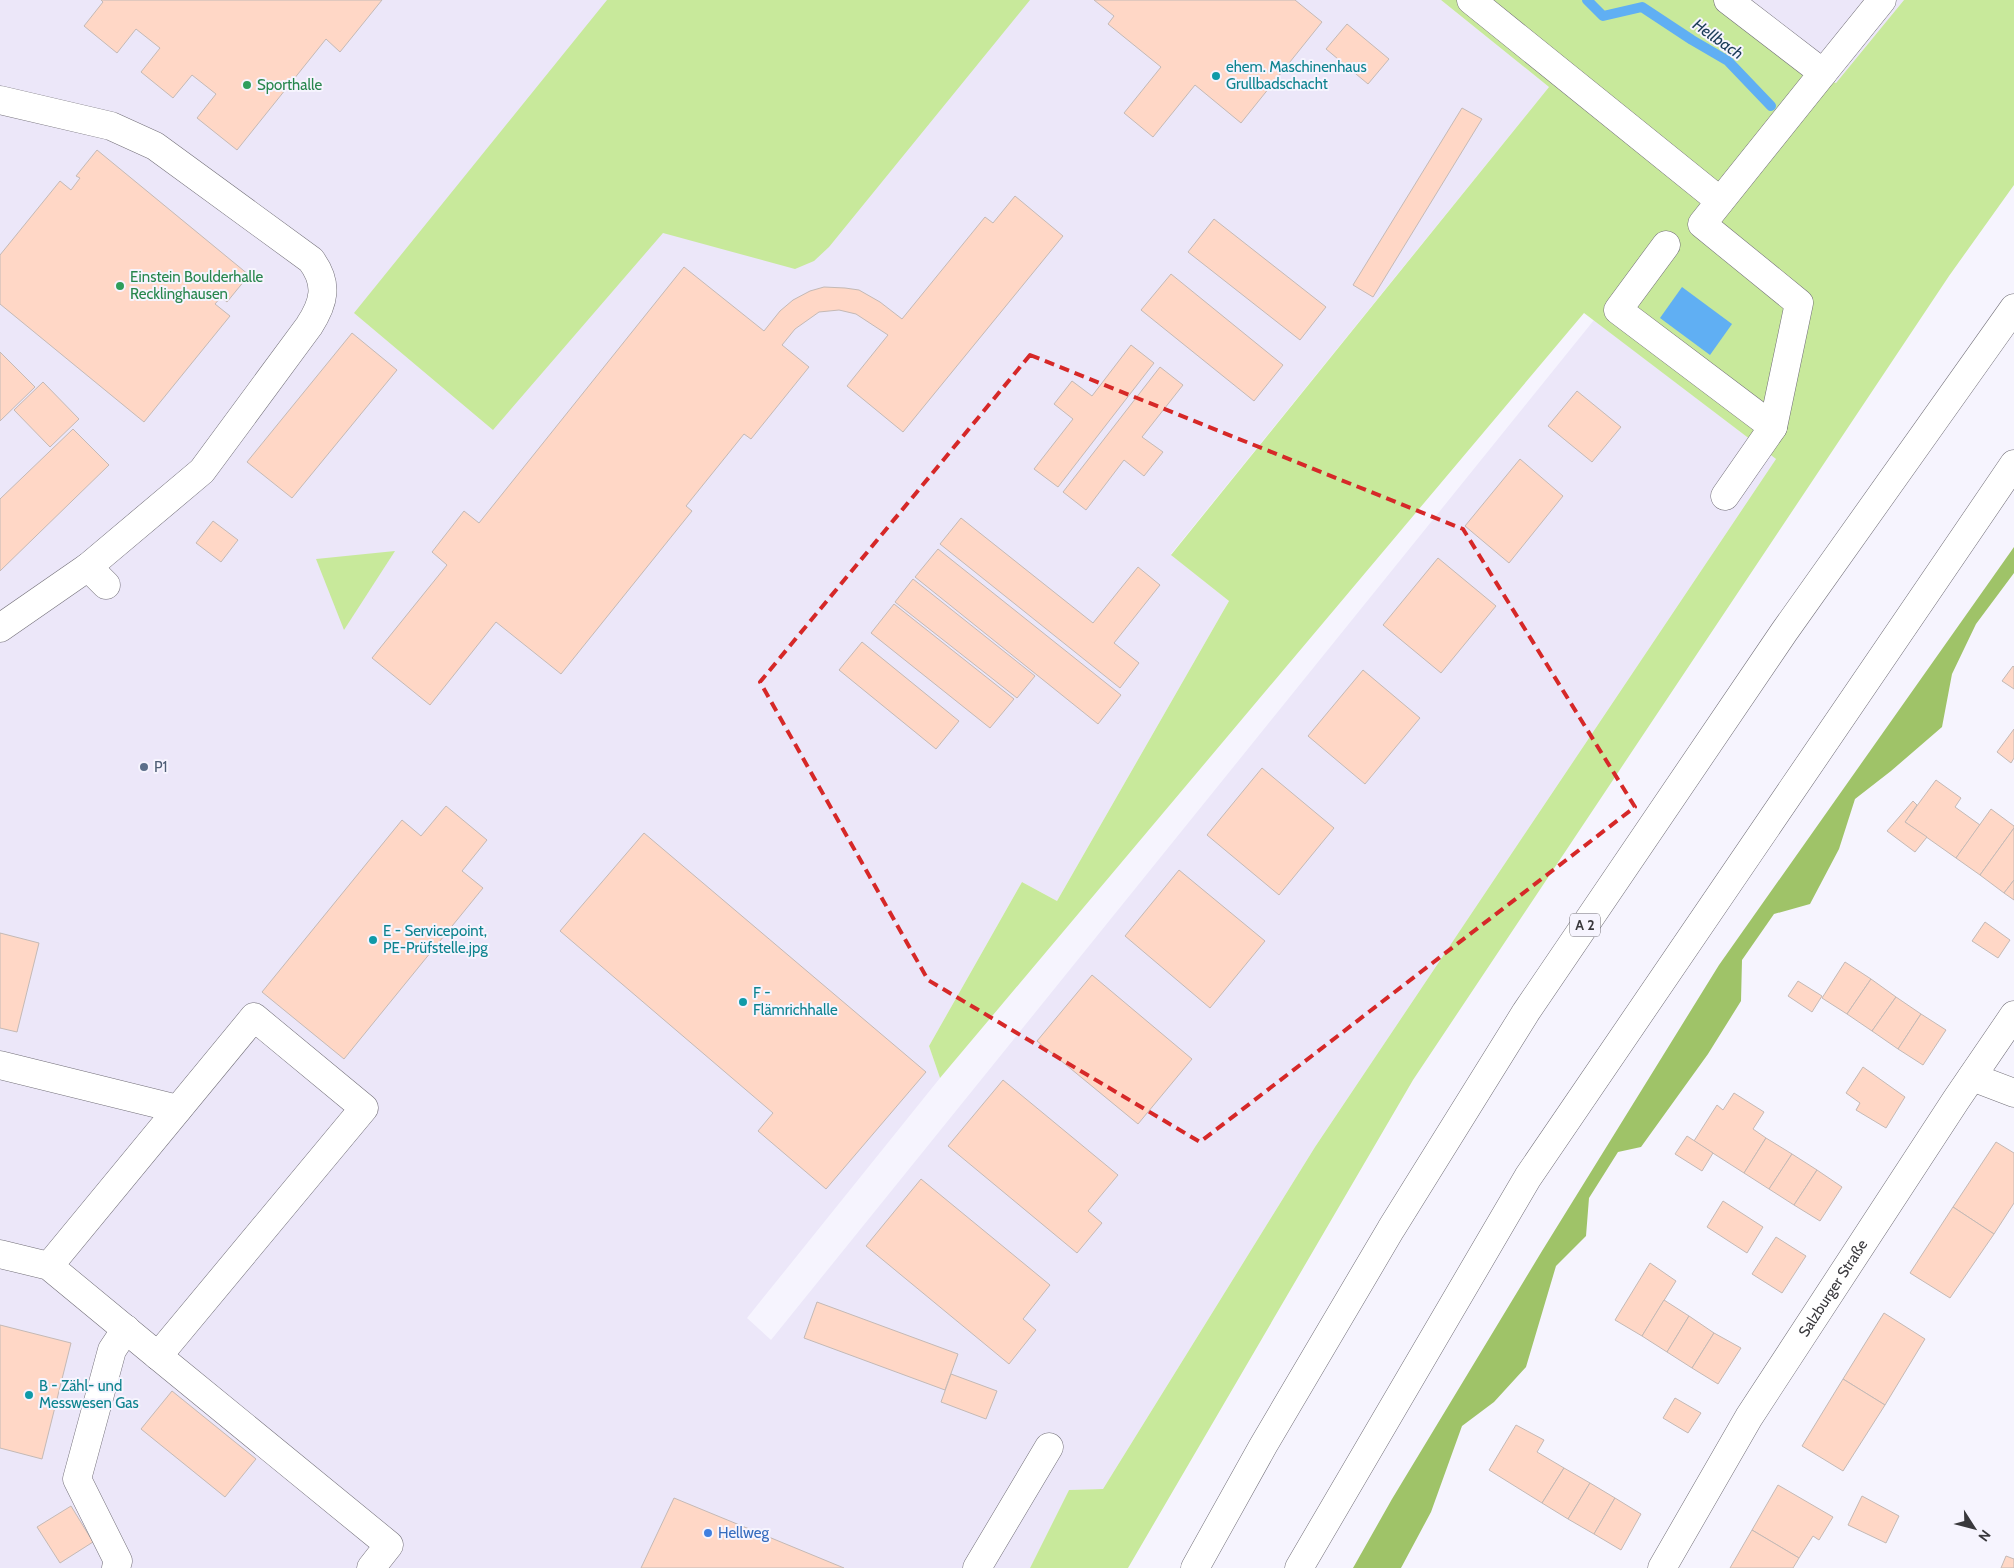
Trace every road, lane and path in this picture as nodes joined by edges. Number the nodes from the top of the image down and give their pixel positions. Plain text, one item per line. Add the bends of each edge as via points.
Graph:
1 (1471, 0) edge
2 (1728, 0) edge
3 (1882, 0) edge
4 (1823, 73) junction
5 (0, 100) edge
6 (1720, 201) junction
7 (1666, 245) dead end
8 (2014, 308) edge
9 (1773, 427) junction
10 (2014, 464) edge
11 (1725, 496) dead end
12 (0, 628) edge
13 (2014, 1016) edge
14 (0, 1065) edge
15 (1972, 1077) junction
16 (2014, 1094) edge
17 (178, 1109) junction
18 (0, 1254) edge
19 (49, 1266) junction
20 (126, 1329) junction
21 (158, 1356) junction
22 (1049, 1447) dead end
23 (116, 1568) edge
24 (371, 1568) edge
25 (977, 1568) edge
26 (1195, 1568) edge
27 (1299, 1568) edge
28 (1662, 1568) edge

1 - 6 main road
2 - 4 main road
3 - 4 main road
4 - 6 main road
5 - 12 main road via 111,126 155,146 312,260 320,271 323,294 318,312 309,326 202,471 97,576
6 - 9 main road via 1702,224 1799,303
7 - 9 main road via 1618,310
8 - 26 main road, A 2 via 1784,632 1526,1012 1392,1228
9 - 11 main road
10 - 27 main road via 1528,1177
13 - 15 main road, Salzburger Straße
14 - 17 main road
15 - 16 main road
15 - 28 main road, Salzburger Straße via 1749,1417
17 - 19 main road
17 - 21 main road via 254,1018 364,1108
18 - 19 main road
19 - 20 main road
20 - 21 main road
20 - 23 main road via 112,1350 77,1479 118,1561
21 - 24 main road via 390,1545
22 - 25 main road

